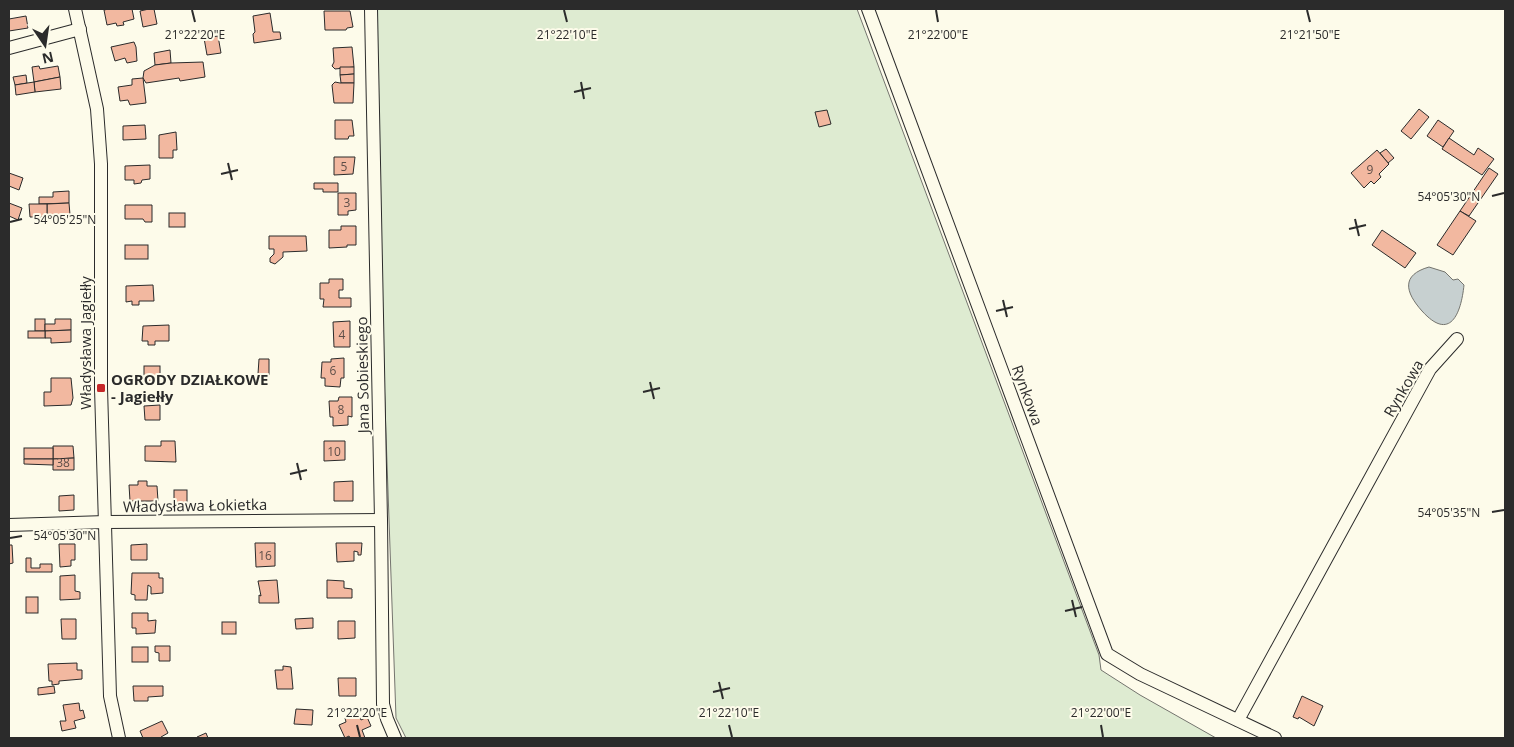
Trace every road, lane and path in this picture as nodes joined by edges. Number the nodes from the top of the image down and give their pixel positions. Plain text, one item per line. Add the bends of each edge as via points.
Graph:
1 (76, 9) edge
2 (371, 9) edge
3 (868, 9) edge
4 (80, 29) junction
5 (9, 48) edge
6 (1457, 339) dead end
7 (382, 520) junction
8 (106, 522) junction
9 (9, 525) edge
10 (1238, 720) junction
11 (119, 738) edge
12 (395, 738) edge
13 (1275, 738) edge

1 - 4 street, Władysława Jagiełły
2 - 7 street, Jana Sobieskiego
3 - 10 street, Rynkowa via 1107,654 1140,674
4 - 5 street
4 - 8 street, Władysława Jagiełły via 97,109 101,164 101,388
6 - 10 street, Rynkowa via 1430,369
7 - 8 street, Władysława Łokietka
7 - 12 street, Jana Sobieskiego via 384,704
8 - 9 street, Władysława Łokietka
8 - 11 street, Władysława Jagiełły via 110,696
10 - 13 street, Rynkowa

